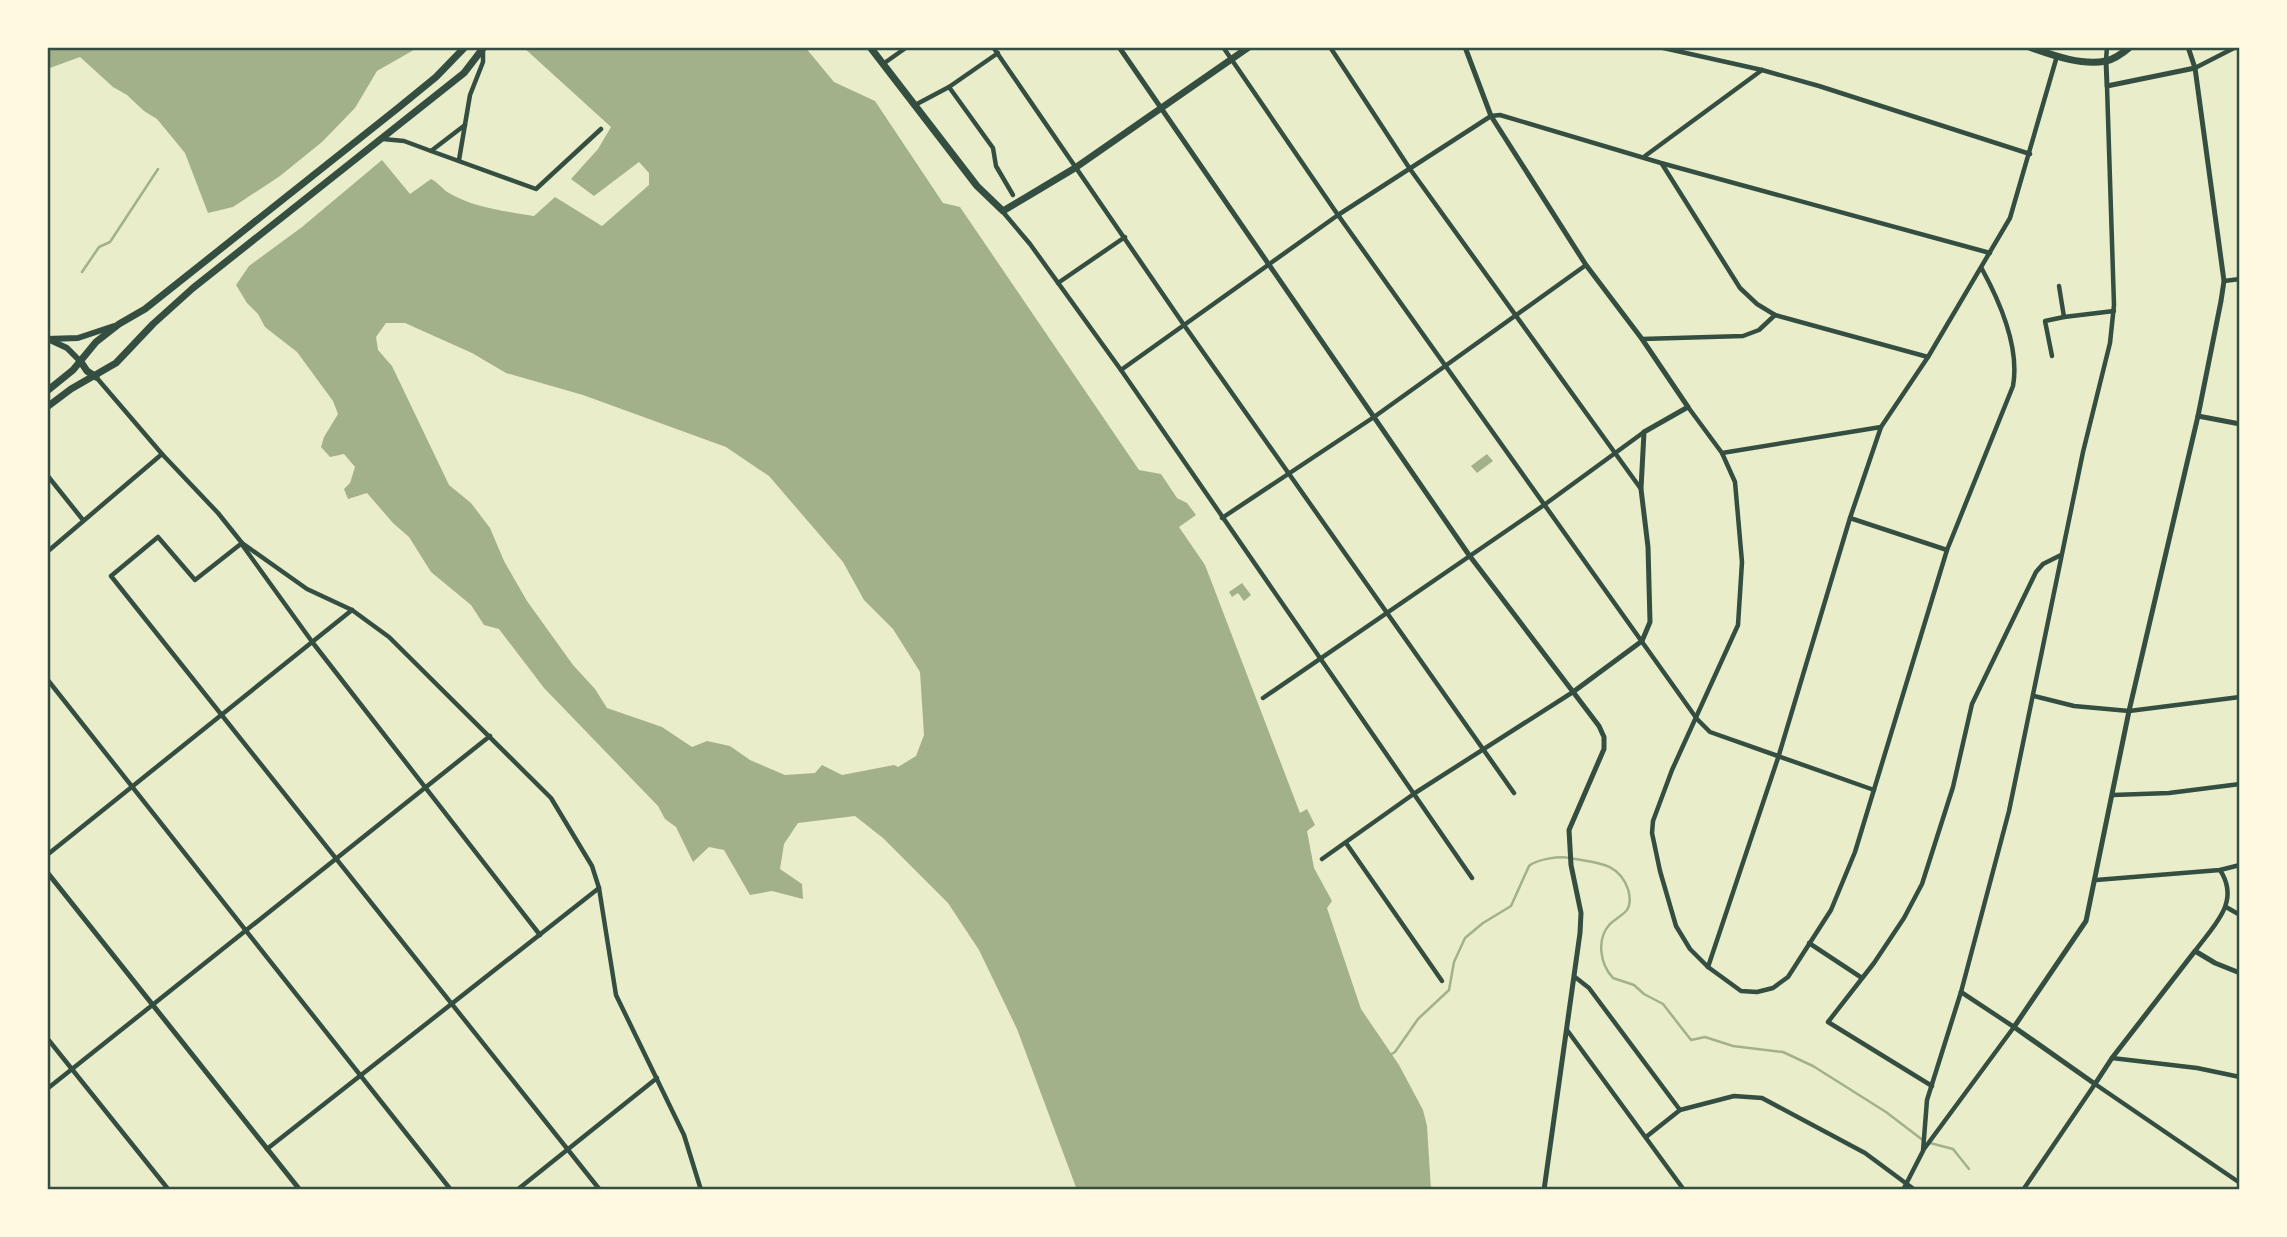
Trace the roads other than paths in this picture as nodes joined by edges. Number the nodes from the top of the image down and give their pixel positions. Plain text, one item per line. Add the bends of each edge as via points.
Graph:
1 (465, 47) edge
2 (870, 47) edge
3 (906, 47) edge
4 (993, 47) edge
5 (1119, 47) edge
6 (1223, 47) edge
7 (1249, 47) edge
8 (1330, 47) edge
9 (1465, 47) edge
10 (1659, 47) edge
11 (2029, 47) edge
12 (2107, 47) edge
13 (2130, 47) edge
14 (2188, 47) edge
15 (2236, 47) edge
16 (484, 48) edge
17 (998, 53) junction
18 (2057, 56) junction
19 (1230, 59) junction
20 (2106, 61) junction
21 (883, 64) junction
22 (2195, 68) junction
23 (1762, 70) junction
24 (2107, 86) junction
25 (948, 87) junction
26 (915, 105) junction
27 (1162, 107) junction
28 (1491, 116) junction
29 (465, 125) junction
30 (601, 129) dead end
31 (382, 139) junction
32 (431, 151) junction
33 (2030, 154) junction
34 (1644, 157) junction
35 (459, 160) junction
36 (1661, 163) junction
37 (1075, 168) junction
38 (1410, 169) junction
39 (1013, 195) dead end
40 (1003, 211) junction
41 (1338, 215) junction
42 (1125, 237) junction
43 (1990, 253) junction
44 (1268, 263) junction
45 (1586, 265) junction
46 (1982, 269) junction
47 (2240, 279) edge
48 (2224, 281) junction
49 (1058, 283) junction
50 (2059, 286) dead end
51 (2113, 311) junction
52 (1515, 315) junction
53 (1774, 315) junction
54 (2064, 317) junction
55 (119, 324) junction
56 (1184, 326) junction
57 (48, 340) edge
58 (1642, 340) junction
59 (2052, 356) dead end
60 (1928, 357) junction
61 (81, 362) junction
62 (1446, 366) junction
63 (1121, 370) junction
64 (96, 377) junction
65 (47, 391) edge
66 (47, 407) edge
67 (1688, 407) junction
68 (1374, 416) junction
69 (2198, 416) junction
70 (2240, 424) edge
71 (1881, 427) junction
72 (1644, 432) junction
73 (1722, 453) junction
74 (162, 454) junction
75 (1616, 454) junction
76 (1289, 472) junction
77 (47, 475) edge
78 (1641, 489) junction
79 (1544, 505) junction
80 (1222, 518) junction
81 (1850, 518) junction
82 (83, 520) junction
83 (242, 543) junction
84 (1947, 550) junction
85 (47, 552) edge
86 (1469, 555) junction
87 (2062, 555) junction
88 (352, 610) junction
89 (1388, 612) junction
90 (1642, 640) junction
91 (313, 643) junction
92 (1319, 659) junction
93 (47, 678) edge
94 (1573, 692) junction
95 (2034, 696) junction
96 (2240, 697) edge
97 (1263, 698) dead end
98 (2129, 711) junction
99 (221, 714) junction
100 (1697, 719) junction
101 (490, 736) junction
102 (1484, 749) junction
103 (1778, 758) junction
104 (2240, 784) edge
105 (133, 787) junction
106 (425, 788) junction
107 (1874, 790) junction
108 (1415, 793) junction
109 (1514, 793) dead end
110 (2113, 795) junction
111 (1346, 843) junction
112 (47, 855) edge
113 (337, 859) junction
114 (1322, 859) dead end
115 (2240, 865) edge
116 (2220, 870) junction
117 (47, 872) edge
118 (1472, 878) dead end
119 (2096, 880) junction
120 (599, 888) junction
121 (2226, 907) junction
122 (2240, 915) edge
123 (246, 931) junction
124 (540, 935) junction
125 (1810, 943) junction
126 (2195, 951) junction
127 (1708, 967) junction
128 (2240, 973) edge
129 (1575, 977) junction
130 (1862, 978) junction
131 (1441, 981) dead end
132 (1961, 992) junction
133 (452, 1004) junction
134 (153, 1006) junction
135 (2014, 1027) junction
136 (1567, 1029) junction
137 (47, 1038) edge
138 (2112, 1058) junction
139 (73, 1070) junction
140 (360, 1076) junction
141 (2240, 1077) edge
142 (657, 1079) junction
143 (2095, 1084) junction
144 (1932, 1086) junction
145 (47, 1089) edge
146 (1680, 1110) junction
147 (1646, 1137) junction
148 (267, 1149) junction
149 (568, 1149) junction
150 (1923, 1151) junction
151 (2240, 1183) edge
152 (1904, 1187) edge
153 (168, 1189) edge
154 (300, 1190) edge
155 (451, 1190) edge
156 (517, 1190) edge
157 (600, 1190) edge
158 (701, 1190) edge
159 (1544, 1190) edge
160 (1684, 1190) edge
161 (1915, 1190) edge
162 (2023, 1190) edge

1 - 55 main road via 436,77 145,309
2 - 21 main road
3 - 21 street
4 - 17 street
5 - 27 street
6 - 19 street
7 - 19 main road
8 - 38 street
9 - 28 street
10 - 23 street
11 - 18 main road
12 - 20 street
13 - 20 main road
14 - 22 street
15 - 22 street
16 - 29 street
16 - 31 main road via 464,72
17 - 25 street
17 - 37 street
18 - 20 main road
18 - 33 street
19 - 27 main road
19 - 41 street
20 - 24 street
21 - 26 main road
22 - 24 street
22 - 48 street
23 - 33 street
23 - 34 street
24 - 51 street
25 - 26 street
25 - 39 street via 993,148 996,166
26 - 40 main road via 977,186
27 - 37 main road
27 - 44 street
28 - 34 street via 1511,117
28 - 38 street
28 - 45 street
29 - 32 street
29 - 35 street
30 - 35 street via 536,190
31 - 32 street
31 - 64 main road via 193,288
32 - 35 street
33 - 43 street via 2010,218
34 - 36 street
36 - 43 street
36 - 53 street via 1740,288
37 - 40 main road
37 - 42 street
38 - 41 street
38 - 52 street
40 - 49 street
41 - 44 street
41 - 62 street
42 - 49 street
42 - 56 street
43 - 46 street
44 - 56 street
44 - 68 street
45 - 52 street
45 - 58 street
46 - 60 street
46 - 84 street via 1996,296 2016,369
47 - 48 street
48 - 69 street
49 - 63 street
50 - 54 street
51 - 54 street
51 - 87 street via 2110,343
52 - 62 street
52 - 75 street
53 - 58 street via 1759,330 1743,336
53 - 60 street
54 - 59 street via 2045,321
55 - 57 main road via 91,335
55 - 61 main road via 96,342
56 - 63 street
56 - 76 street
57 - 61 main road via 67,348
58 - 67 street
60 - 71 street
61 - 64 main road
61 - 65 main road
62 - 68 street
62 - 79 street
63 - 80 street
64 - 66 main road
64 - 74 street
67 - 72 street
67 - 73 street
68 - 76 street
68 - 86 street
69 - 70 street
69 - 98 street
71 - 73 street
71 - 81 street
72 - 75 street
72 - 78 street
73 - 100 street via 1735,482 1742,562 1738,625
74 - 82 street
74 - 83 street
75 - 78 street
75 - 79 street
76 - 80 street
76 - 89 street
77 - 82 street
78 - 90 street via 1651,602 1650,622
79 - 86 street
79 - 90 street
80 - 92 street
81 - 84 street
81 - 103 street
82 - 85 street
83 - 88 street via 307,589
83 - 91 street
83 - 99 street via 195,580 159,537 111,576
84 - 107 street
86 - 89 street
86 - 94 street
87 - 95 street
87 - 130 street via 2035,572 1972,704 1953,787 1922,884
88 - 91 street
88 - 101 street via 389,637
89 - 92 street
89 - 102 street
90 - 94 street
90 - 100 street
91 - 99 street
91 - 106 street
92 - 97 street
92 - 108 street
93 - 105 street
94 - 102 street
94 - 129 street via 1604,737 1604,749 1569,830 1581,913
95 - 98 street via 2074,706
95 - 132 street via 2010,811
96 - 98 street
98 - 110 street
99 - 105 street
99 - 113 street
100 - 103 street via 1710,732
100 - 127 street via 1672,770 1652,833 1676,926
101 - 106 street
101 - 120 street via 551,798 592,866
102 - 108 street
102 - 109 street
103 - 107 street
103 - 127 street
104 - 110 street
105 - 112 street
105 - 123 street
106 - 113 street
106 - 124 street
107 - 125 street via 1831,910
108 - 111 street
108 - 118 street
110 - 119 street
111 - 114 street
111 - 131 street
113 - 123 street
113 - 133 street
115 - 116 street
116 - 119 street
116 - 121 street via 2230,894
117 - 134 street
119 - 135 street via 2086,921
120 - 124 street
120 - 142 street via 616,995
121 - 122 street
121 - 126 street
123 - 134 street
123 - 140 street
124 - 133 street
125 - 127 street via 1788,977 1765,990 1741,991
125 - 130 street
126 - 128 street
126 - 138 street
129 - 136 street
129 - 146 street via 1589,988
130 - 144 street via 1828,1022
132 - 135 street
132 - 144 street
133 - 140 street
133 - 149 street
134 - 139 street
134 - 148 street
135 - 143 street
135 - 150 street
136 - 147 street
136 - 159 street
137 - 139 street
138 - 141 street
138 - 143 street
139 - 145 street
139 - 153 street
140 - 148 street
140 - 155 street
142 - 149 street
142 - 158 street via 684,1135
143 - 151 street
143 - 162 street
144 - 150 street
146 - 147 street
146 - 152 street via 1734,1096 1762,1098 1865,1153
147 - 160 street
148 - 154 street
149 - 156 street
149 - 157 street
150 - 152 street
152 - 161 street

